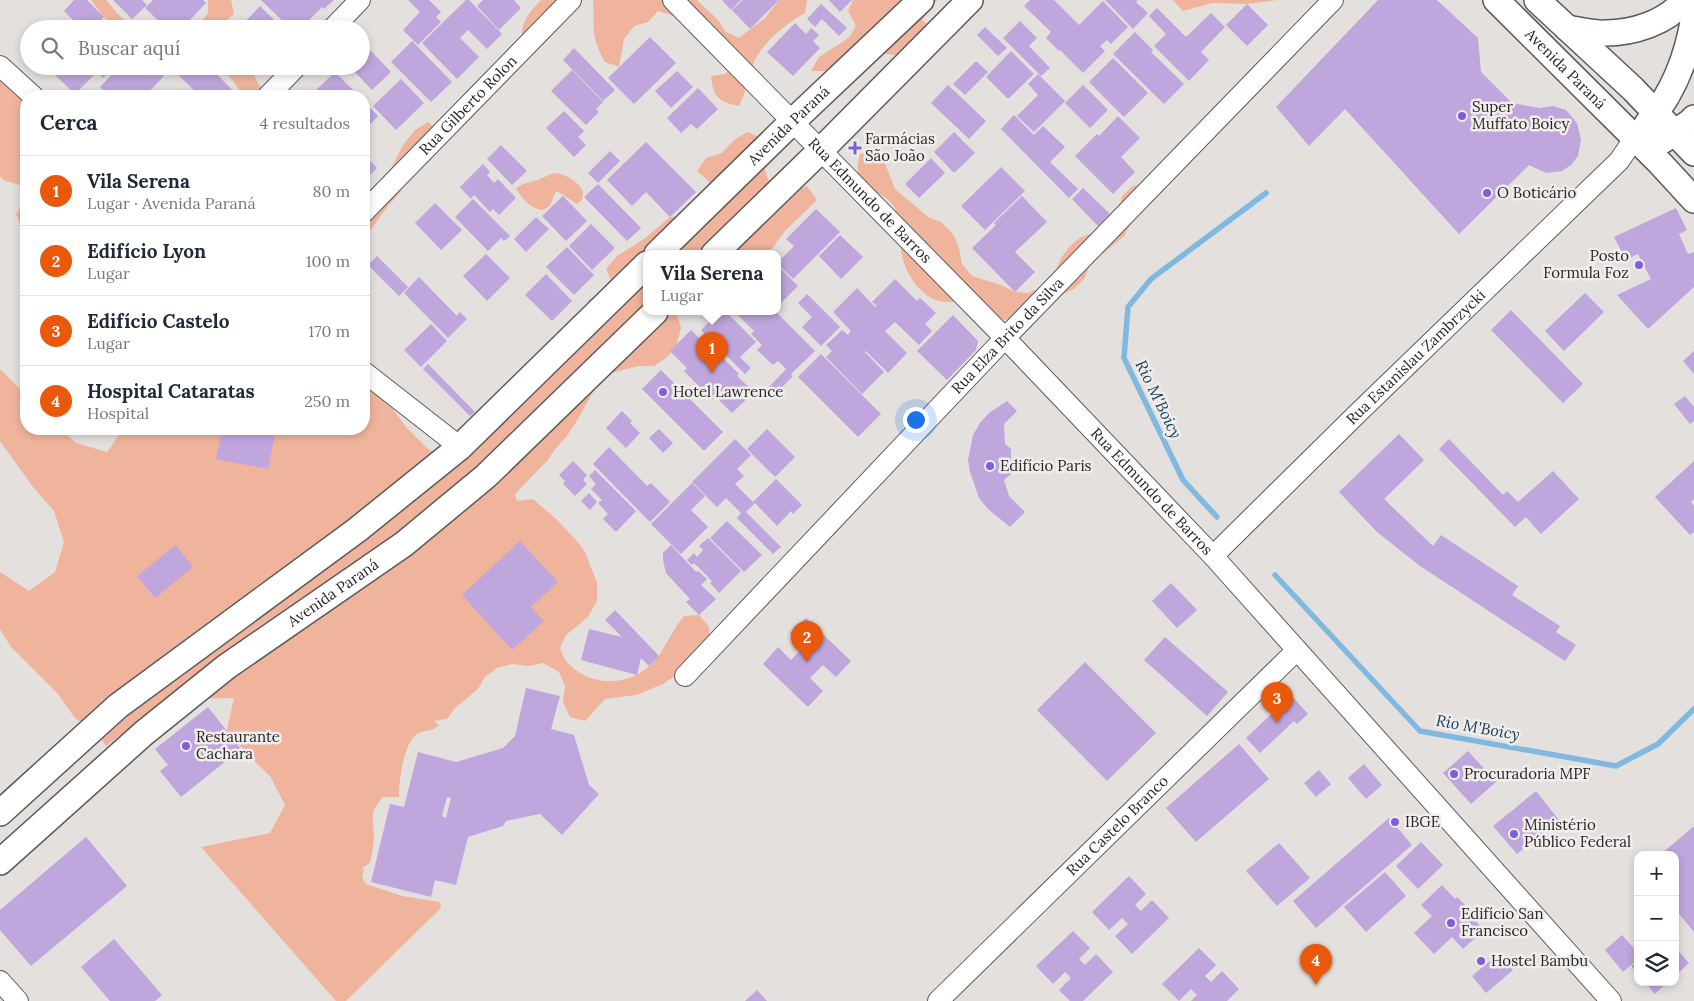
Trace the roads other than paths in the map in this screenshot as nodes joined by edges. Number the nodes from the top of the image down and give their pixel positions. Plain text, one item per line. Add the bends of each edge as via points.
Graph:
1 (360, 0) edge
2 (571, 0) edge
3 (673, 0) edge
4 (921, 0) edge
5 (970, 0) edge
6 (1334, 0) edge
7 (1496, 0) edge
8 (1537, 0) edge
9 (1685, 0) edge
10 (1694, 16) edge
11 (341, 20) edge
12 (1567, 28) junction
13 (0, 66) edge
14 (288, 75) edge
15 (26, 90) edge
16 (274, 90) edge
17 (1657, 112) junction
18 (793, 121) junction
19 (1685, 125) edge
20 (1640, 145) junction
21 (821, 150) junction
22 (1694, 153) edge
23 (1694, 200) edge
24 (370, 206) edge
25 (661, 250) edge
26 (718, 250) edge
27 (643, 268) edge
28 (652, 315) edge
29 (1005, 338) junction
30 (370, 377) edge
31 (460, 447) junction
32 (1213, 556) junction
33 (1297, 650) junction
34 (685, 676) dead end
35 (0, 812) edge
36 (0, 862) edge
37 (0, 981) edge
38 (18, 1001) edge
39 (938, 1001) edge
40 (1611, 1001) edge

1 - 11 street
2 - 24 street, Rua Gilberto Rolon
3 - 18 street, Rua Edmundo de Barros
4 - 18 main road, Avenida Paraná
5 - 21 main road
6 - 29 street, Rua Elza Brito da Silva
7 - 20 main road, Avenida Paraná
8 - 12 main road, Avenida Paraná
9 - 12 main road via 1658,21 1631,31 1603,33
10 - 17 main road via 1684,58
12 - 17 main road, Avenida Paraná
13 - 15 street
14 - 16 street
17 - 19 main road, Avenida Paraná
17 - 20 main road
18 - 21 street, Rua Edmundo de Barros
18 - 25 main road, Avenida Paraná
19 - 20 main road
19 - 22 main road, Avenida Paraná
20 - 23 main road, Avenida Paraná
20 - 32 street, Rua Estanislau Zambrzycki via 1619,161 1360,410
21 - 26 main road
21 - 29 street, Rua Edmundo de Barros
27 - 31 main road
28 - 36 main road, Avenida Paraná via 486,476 404,544 226,667 144,733
29 - 32 street, Rua Edmundo de Barros
29 - 34 street, Rua Elza Brito da Silva
30 - 31 street
31 - 35 main road via 357,530 118,706
32 - 33 street, Rua Edmundo de Barros
33 - 39 street, Rua Castelo Branco
33 - 40 street, Rua Edmundo de Barros
37 - 38 street

